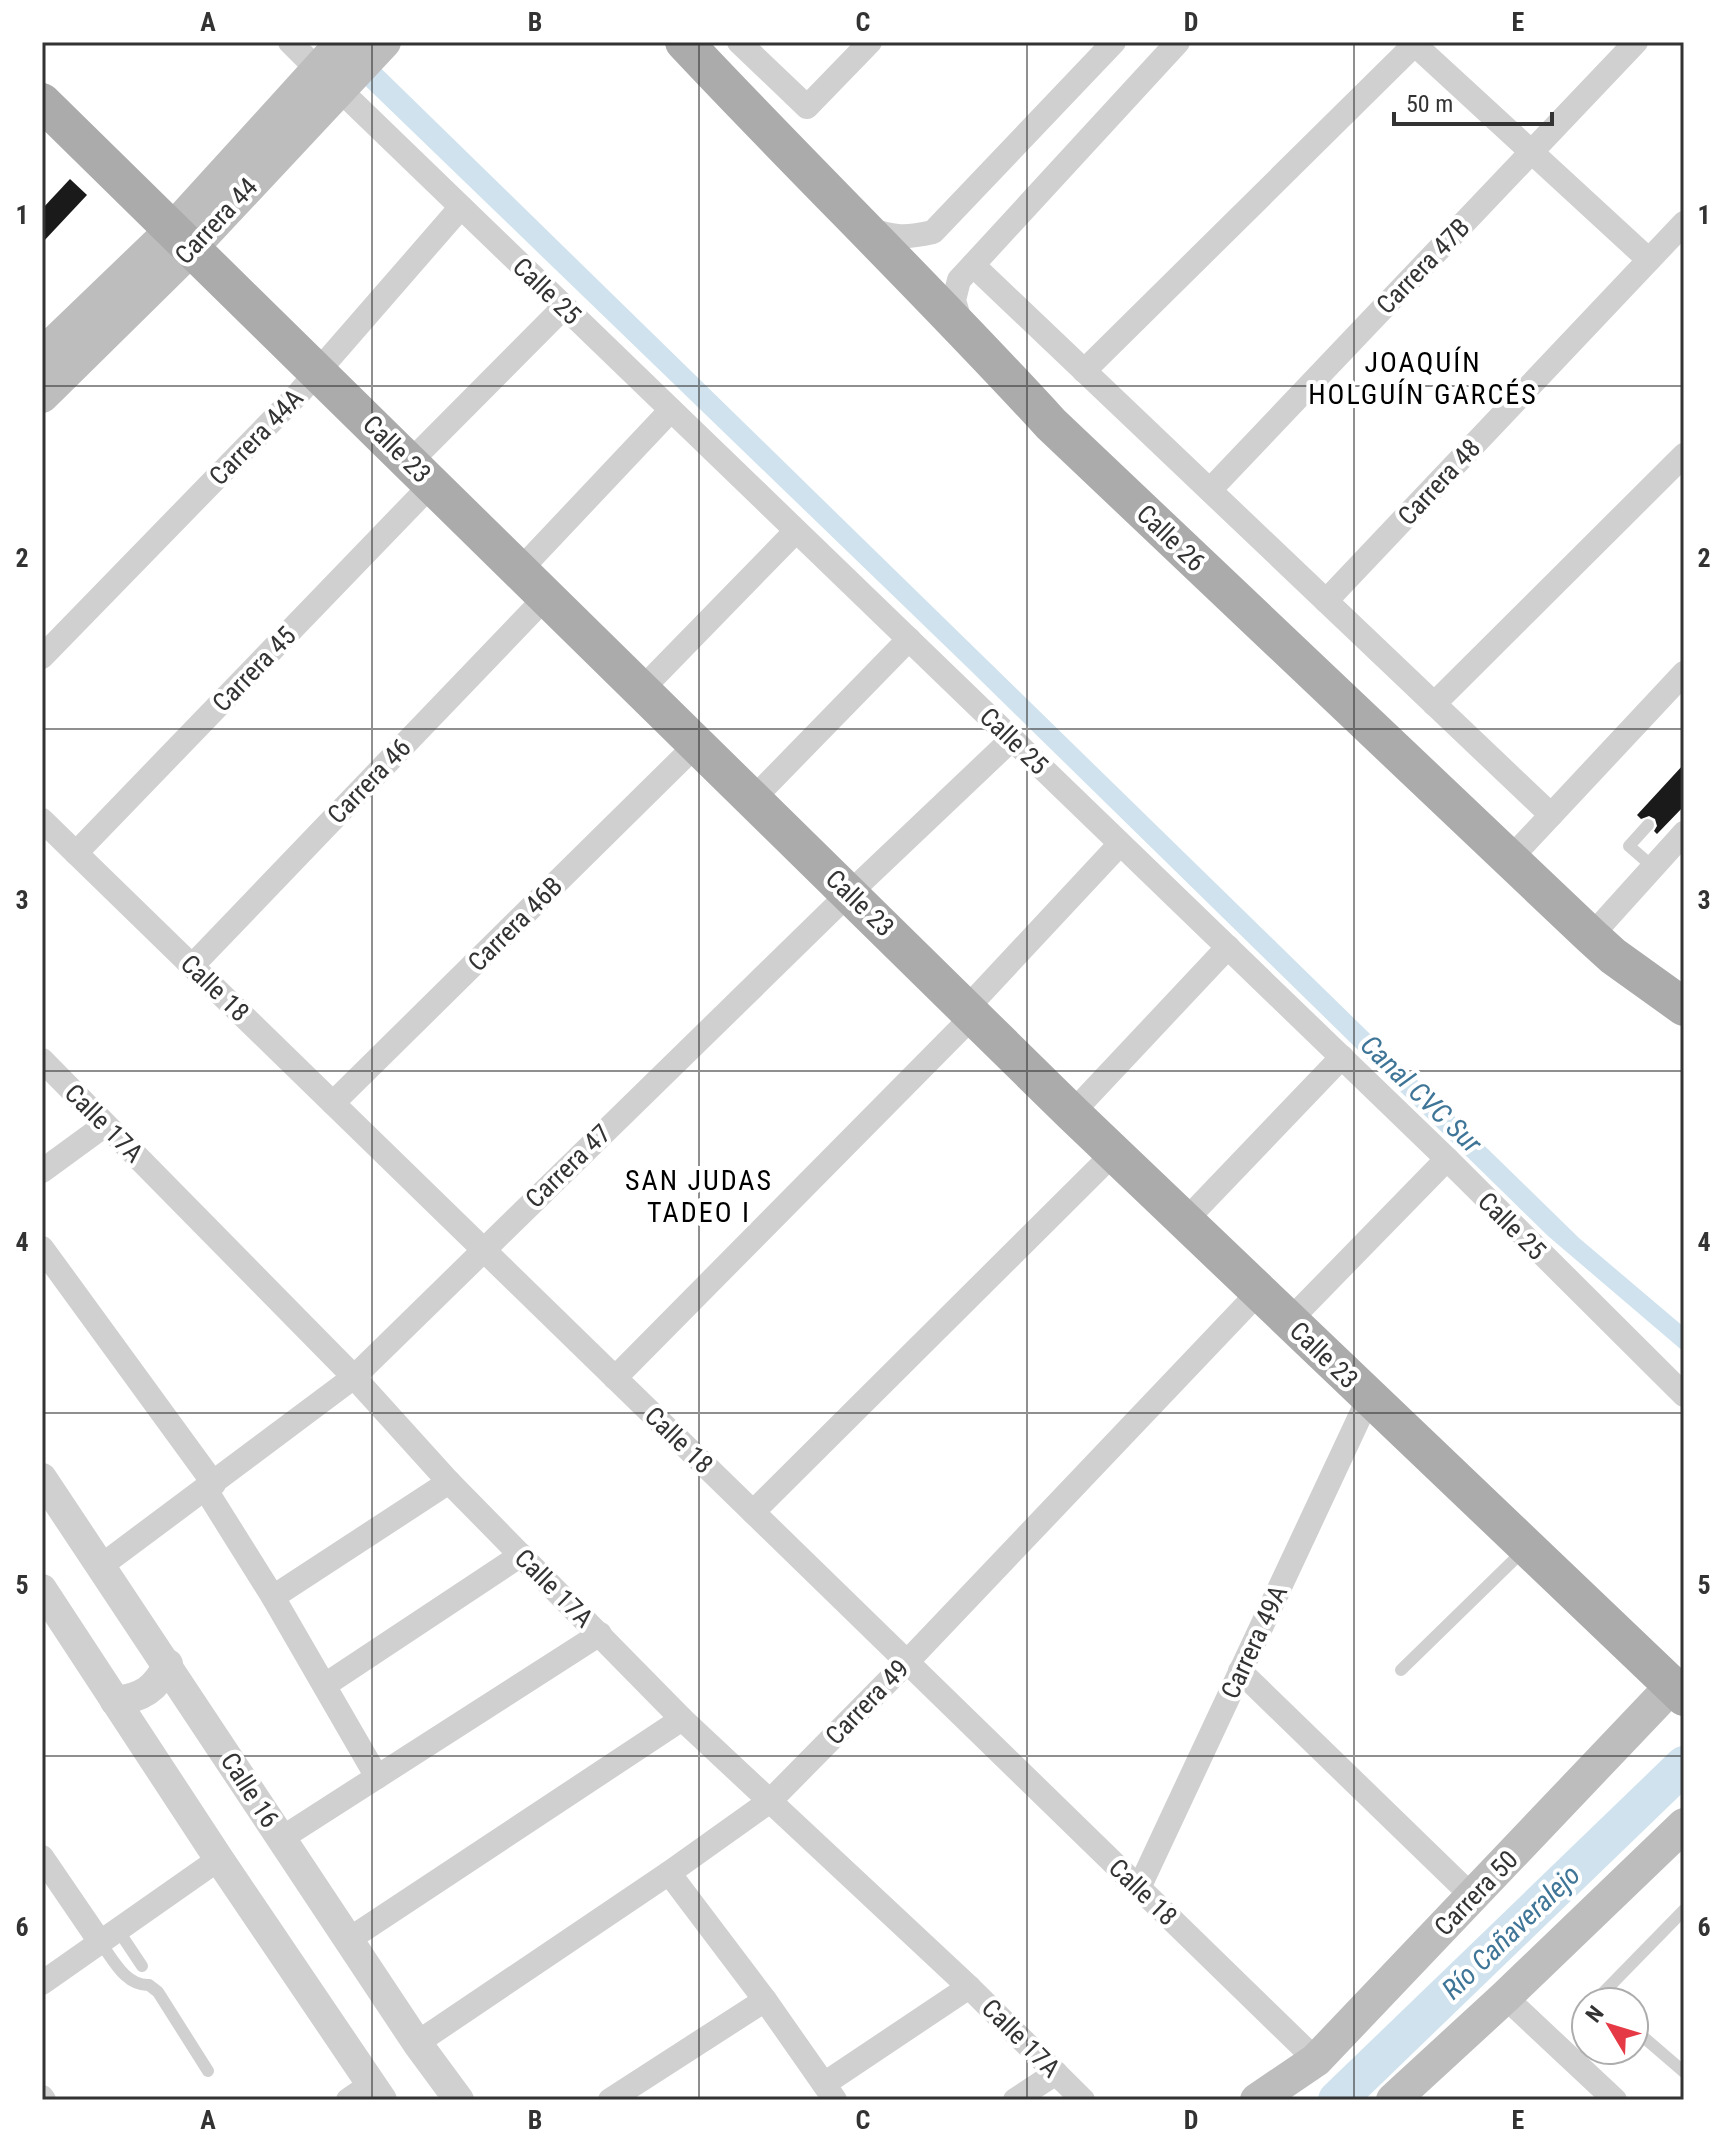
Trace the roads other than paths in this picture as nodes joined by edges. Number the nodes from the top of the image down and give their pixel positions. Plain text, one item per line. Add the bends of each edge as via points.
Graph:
1 (290, 42) edge
2 (384, 42) edge
3 (684, 42) edge
4 (739, 42) edge
5 (870, 42) edge
6 (1114, 42) edge
7 (1178, 42) edge
8 (1636, 42) edge
9 (1414, 43) edge
10 (335, 69) edge
11 (42, 102) edge
12 (1531, 152) junction
13 (461, 207) junction
14 (1684, 223) edge
15 (866, 228) junction
16 (182, 238) junction
17 (1649, 260) junction
18 (973, 265) junction
19 (564, 307) junction
20 (970, 335) junction
21 (42, 355) edge
22 (1084, 371) junction
23 (318, 372) junction
24 (42, 396) edge
25 (671, 410) junction
26 (1684, 455) edge
27 (421, 473) junction
28 (1210, 490) junction
29 (796, 531) junction
30 (520, 570) junction
31 (547, 596) junction
32 (1326, 601) junction
33 (909, 639) junction
34 (42, 657) edge
35 (1684, 673) edge
36 (642, 689) junction
37 (1434, 704) junction
38 (1012, 739) junction
39 (697, 744) junction
40 (753, 799) junction
41 (1551, 815) junction
42 (42, 820) edge
43 (1648, 825) dead end
44 (1684, 833) edge
45 (1120, 844) junction
46 (76, 853) junction
47 (1509, 860) junction
48 (1653, 867) junction
49 (850, 893) junction
50 (1591, 936) junction
51 (1228, 947) junction
52 (192, 966) junction
53 (1684, 1007) edge
54 (970, 1012) junction
55 (1342, 1057) junction
56 (42, 1060) edge
57 (333, 1103) junction
58 (1072, 1113) junction
59 (105, 1125) junction
60 (1114, 1153) junction
61 (1447, 1159) junction
62 (42, 1171) edge
63 (1185, 1221) junction
64 (42, 1248) edge
65 (483, 1249) junction
66 (1259, 1292) junction
67 (1289, 1321) junction
68 (354, 1377) junction
69 (615, 1378) junction
70 (1684, 1395) edge
71 (1369, 1397) junction
72 (42, 1478) edge
73 (449, 1482) junction
74 (210, 1487) junction
75 (753, 1512) junction
76 (1526, 1548) junction
77 (521, 1555) junction
78 (101, 1566) junction
79 (43, 1592) edge
80 (273, 1597) junction
81 (600, 1634) junction
82 (907, 1662) junction
83 (1401, 1670) dead end
84 (1240, 1671) junction
85 (176, 1676) junction
86 (325, 1685) junction
87 (1680, 1685) edge
88 (123, 1713) junction
89 (682, 1719) junction
90 (377, 1777) junction
91 (770, 1801) junction
92 (1684, 1825) edge
93 (282, 1838) junction
94 (42, 1857) edge
95 (219, 1859) junction
96 (669, 1873) junction
97 (1139, 1888) junction
98 (1473, 1897) junction
99 (1684, 1910) edge
100 (109, 1936) junction
101 (348, 1940) junction
102 (142, 1966) dead end
103 (42, 1983) edge
104 (1610, 1986) edge
105 (969, 1987) junction
106 (1505, 1997) junction
107 (765, 2000) junction
108 (417, 2043) junction
109 (1650, 2043) edge
110 (1316, 2060) junction
111 (208, 2071) dead end
112 (1684, 2072) edge
113 (1056, 2073) junction
114 (830, 2092) edge
115 (367, 2095) edge
116 (459, 2100) edge
117 (610, 2100) edge
118 (1015, 2100) edge
119 (1083, 2100) edge
120 (1257, 2100) edge
121 (1393, 2100) edge
122 (1615, 2100) edge

1 - 10 street, Calle 25
2 - 10 main road, Carrera 44
3 - 15 main road, Calle 26
4 - 5 street via 807,107
6 - 15 street via 933,232 907,238
7 - 18 street
8 - 12 street, Carrera 47B
9 - 12 street
9 - 22 street
10 - 13 street, Calle 25
10 - 16 main road, Carrera 44
11 - 16 main road, Calle 23
12 - 17 street
12 - 28 street, Carrera 47B
13 - 19 street, Calle 25
13 - 23 street, Carrera 44A
14 - 17 street, Carrera 48
15 - 20 main road, Calle 26
16 - 21 main road, Carrera 44
16 - 23 main road, Calle 23
16 - 24 main road, Carrera 44
17 - 32 street, Carrera 48
18 - 20 street via 959,280 954,300 958,319
18 - 22 street
19 - 25 street, Calle 25
19 - 27 street, Carrera 45
20 - 47 main road, Calle 26 via 1051,424
22 - 28 street
23 - 27 main road, Calle 23
23 - 34 street, Carrera 44A
25 - 29 street, Calle 25
25 - 30 street
26 - 37 street
27 - 30 main road, Calle 23
27 - 46 street, Carrera 45
28 - 32 street
29 - 33 street, Calle 25
29 - 36 street
30 - 31 main road, Calle 23
31 - 36 main road, Calle 23
31 - 52 street, Carrera 46
32 - 37 street
33 - 38 street, Calle 25
33 - 40 street
35 - 41 street
36 - 39 main road, Calle 23
37 - 41 street
38 - 45 street, Calle 25
38 - 49 street, Carrera 47
39 - 40 main road, Calle 23
39 - 57 street, Carrera 46B
40 - 49 main road, Calle 23
41 - 47 street
42 - 46 street, Calle 18
43 - 48 lane via 1629,846
44 - 48 street
45 - 51 street, Calle 25
45 - 54 street
46 - 52 street, Calle 18
47 - 50 main road, Calle 26
48 - 50 street
49 - 54 main road, Calle 23
49 - 65 street, Carrera 47
50 - 53 main road, Calle 26
51 - 55 street, Calle 25
51 - 58 street
52 - 57 street, Calle 18
54 - 58 main road, Calle 23
54 - 69 street
55 - 61 street, Calle 25
55 - 63 street
56 - 59 street, Calle 17A
57 - 65 street, Calle 18
58 - 60 main road, Calle 23
59 - 62 street
59 - 68 street, Calle 17A
60 - 63 main road, Calle 23
60 - 75 street
61 - 67 street
61 - 70 street, Calle 25
63 - 66 main road, Calle 23
64 - 74 street
65 - 68 street, Carrera 47
65 - 69 street, Calle 18
66 - 67 main road, Calle 23
66 - 82 street, Carrera 49
67 - 71 main road, Calle 23
68 - 73 street, Calle 17A
68 - 74 street, Carrera 47
69 - 75 street, Calle 18
71 - 76 main road, Calle 23
71 - 84 street, Carrera 49A
72 - 78 street, Calle 16
73 - 77 street, Calle 17A
73 - 80 street
74 - 78 street, Carrera 47
74 - 80 street
75 - 82 street, Calle 18
76 - 83 lane
76 - 87 main road, Calle 23
77 - 81 street, Calle 17A
77 - 86 street
78 - 85 street, Calle 16
79 - 88 street
80 - 86 street
81 - 89 street, Calle 17A
81 - 90 street
82 - 91 street, Carrera 49
82 - 97 street, Calle 18
84 - 97 street, Carrera 49A
84 - 98 street
85 - 88 street via 167,1691 140,1710
85 - 93 street, Calle 16
86 - 90 street
87 - 98 main road, Carrera 50
88 - 95 street
89 - 91 street, Calle 17A
89 - 101 street
90 - 93 street
91 - 96 street, Carrera 49
91 - 105 street, Calle 17A
92 - 106 main road
93 - 101 street, Calle 16
94 - 100 street
95 - 100 street
95 - 115 street
96 - 107 street
96 - 108 street, Carrera 49
97 - 110 street, Calle 18
98 - 110 main road, Carrera 50
99 - 104 lane
100 - 102 lane
100 - 103 street
100 - 111 lane via 130,1980 158,1992
101 - 108 street, Calle 16
105 - 113 street, Calle 17A
105 - 114 street
106 - 121 main road
106 - 122 street
107 - 114 street
107 - 117 street
108 - 116 street, Calle 16
109 - 112 lane
110 - 120 main road, Carrera 50
113 - 118 street
113 - 119 street, Calle 17A

